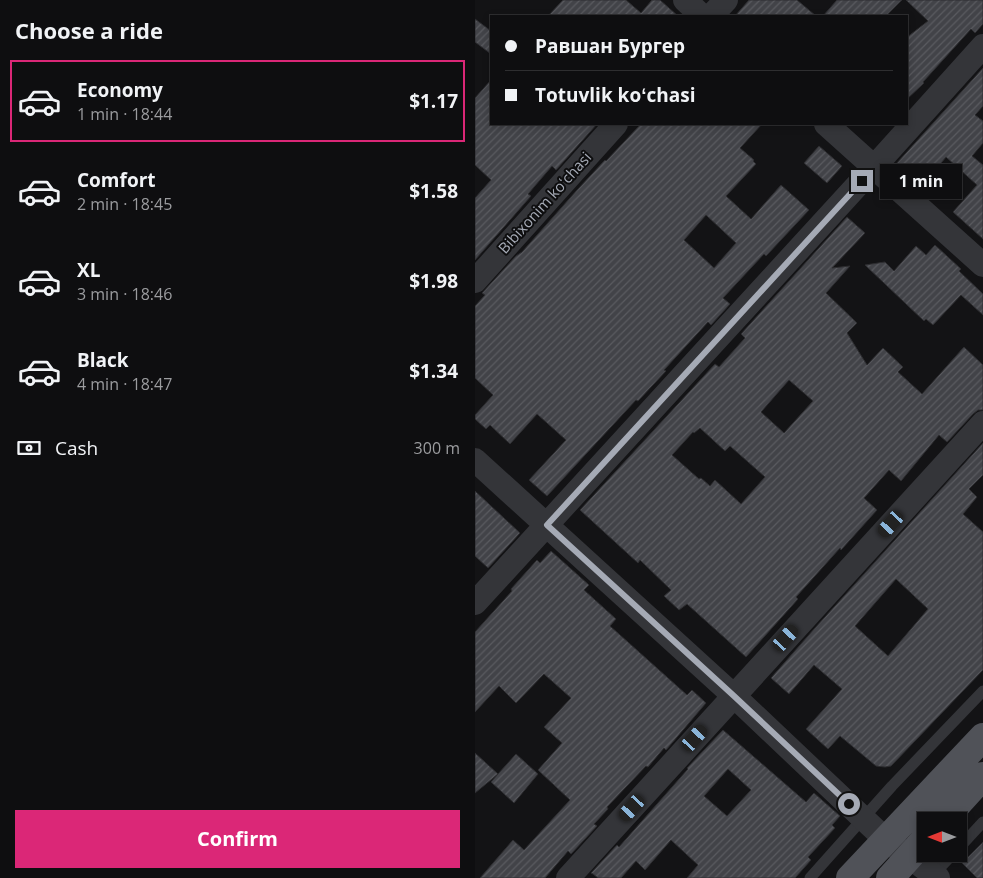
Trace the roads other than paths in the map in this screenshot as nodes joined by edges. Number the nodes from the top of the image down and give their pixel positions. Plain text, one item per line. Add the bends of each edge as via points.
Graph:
1 (685, 0) edge
2 (726, 0) edge
3 (701, 15) edge
4 (712, 15) edge
5 (983, 46) edge
6 (614, 125) edge
7 (827, 125) edge
8 (875, 166) junction
9 (983, 265) edge
10 (475, 281) edge
11 (983, 423) edge
12 (475, 460) edge
13 (547, 525) junction
14 (475, 603) edge
15 (983, 691) edge
16 (734, 696) junction
17 (983, 737) edge
18 (983, 776) edge
19 (950, 812) edge
20 (863, 818) junction
21 (983, 822) edge
22 (967, 839) edge
23 (886, 840) junction
24 (917, 847) edge
25 (917, 848) edge
26 (926, 862) edge
27 (946, 862) edge
28 (934, 877) edge
29 (568, 878) edge
30 (811, 878) edge
31 (850, 878) edge
32 (890, 878) edge

1 - 3 street
2 - 4 street
5 - 8 street
6 - 10 street, Bibixonim koʻchasi
7 - 8 street
8 - 9 street
8 - 13 street
11 - 16 street
12 - 13 street
13 - 14 street
13 - 16 street
15 - 20 lane
16 - 20 street
16 - 29 street
17 - 23 main road
18 - 19 main road
20 - 23 street
20 - 30 lane
21 - 22 lane
23 - 24 street
23 - 31 main road
25 - 32 main road
26 - 28 street
27 - 28 lane

